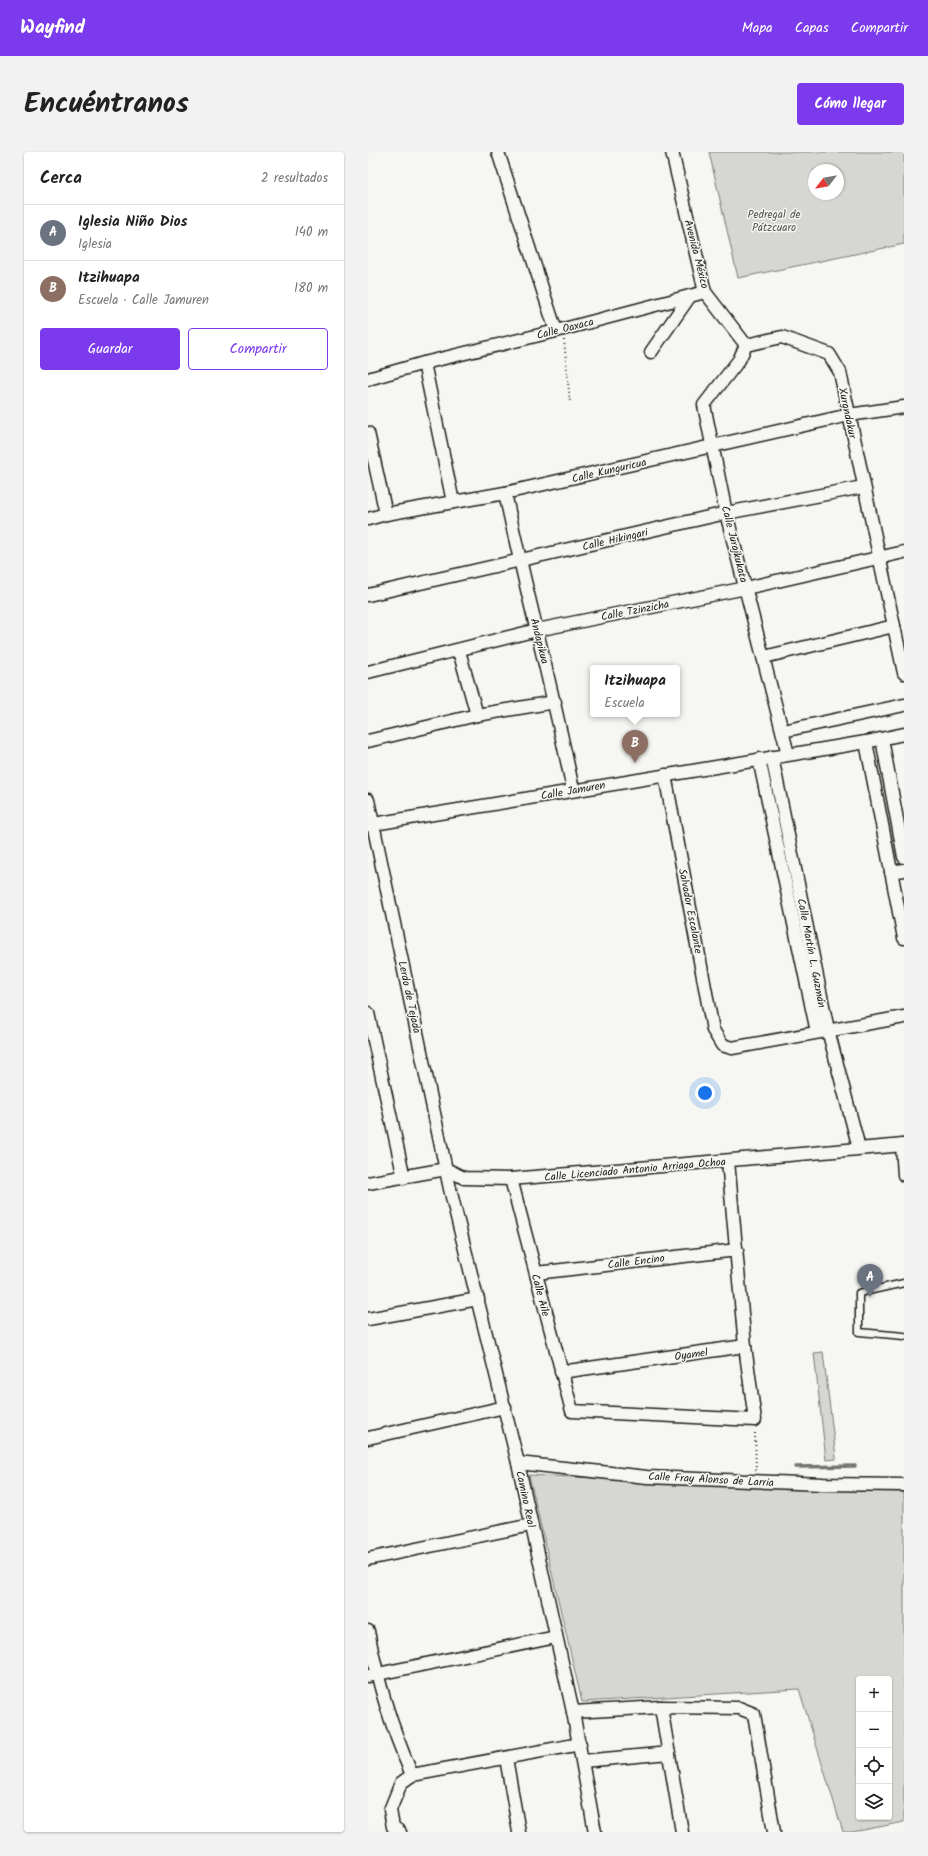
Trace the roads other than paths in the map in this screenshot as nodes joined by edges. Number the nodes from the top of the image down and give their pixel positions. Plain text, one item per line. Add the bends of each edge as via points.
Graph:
1 (498, 152) edge
2 (672, 152) edge
3 (705, 292) junction
4 (690, 296) junction
5 (560, 330) junction
6 (746, 345) junction
7 (651, 352) dead end
8 (424, 363) junction
9 (368, 379) edge
10 (904, 407) edge
11 (849, 415) junction
12 (368, 433) edge
13 (712, 446) junction
14 (863, 487) junction
15 (505, 493) junction
16 (452, 502) junction
17 (726, 513) junction
18 (386, 514) junction
19 (368, 519) edge
20 (904, 552) edge
21 (879, 558) junction
22 (520, 562) junction
23 (746, 588) junction
24 (368, 595) edge
25 (894, 626) junction
26 (537, 630) junction
27 (459, 651) junction
28 (764, 656) junction
29 (368, 672) edge
30 (904, 673) edge
31 (555, 702) junction
32 (904, 705) edge
33 (477, 715) junction
34 (783, 731) junction
35 (904, 734) edge
36 (882, 739) junction
37 (368, 741) edge
38 (866, 742) junction
39 (788, 754) junction
40 (772, 757) junction
41 (759, 759) junction
42 (665, 775) junction
43 (573, 790) junction
44 (368, 800) edge
45 (370, 824) edge
46 (904, 857) edge
47 (904, 870) edge
48 (891, 872) junction
49 (800, 894) junction
50 (787, 895) junction
51 (904, 938) edge
52 (368, 1013) edge
53 (904, 1017) edge
54 (823, 1031) junction
55 (903, 1145) edge
56 (859, 1148) junction
57 (728, 1161) junction
58 (446, 1169) junction
59 (904, 1175) edge
60 (404, 1178) junction
61 (511, 1179) junction
62 (368, 1183) edge
63 (737, 1250) junction
64 (536, 1273) junction
65 (904, 1283) edge
66 (478, 1299) junction
67 (368, 1319) edge
68 (904, 1336) edge
69 (746, 1346) junction
70 (561, 1372) junction
71 (505, 1407) junction
72 (368, 1438) edge
73 (518, 1463) junction
74 (904, 1485) edge
75 (531, 1525) junction
76 (368, 1559) edge
77 (368, 1631) edge
78 (556, 1637) junction
79 (372, 1675) edge
80 (661, 1707) junction
81 (573, 1712) junction
82 (580, 1744) junction
83 (669, 1753) junction
84 (506, 1758) junction
85 (583, 1761) junction
86 (412, 1775) junction
87 (400, 1832) edge
88 (519, 1832) edge
89 (595, 1832) edge
90 (682, 1832) edge
91 (774, 1832) edge

1 - 5 street
2 - 3 street, Avenida México
3 - 4 street, Calle Oaxaca
3 - 6 street, Avenida México
4 - 5 street, Calle Oaxaca
4 - 7 street
5 - 8 street, Calle Oaxaca
6 - 11 street, Xurgndakur via 782,338 829,354 840,372
6 - 13 street, Calle Jurajkukata via 739,360 704,405
8 - 9 street, Calle Oaxaca
8 - 16 street
10 - 11 street, Calle Kunguricua
11 - 13 street, Calle Kunguricua
11 - 14 street, Xurgndakur
12 - 18 street
13 - 15 street, Calle Kunguricua
13 - 17 street, Calle Jurajkukata
14 - 17 street, Calle Hikingari
14 - 21 street, Xurgndakur
15 - 16 street, Calle Kunguricua
15 - 22 street, Andapikua
16 - 18 street, Calle Kunguricua
17 - 22 street, Calle Hikingari
17 - 23 street, Calle Jurajkukata
18 - 19 street, Calle Kunguricua
20 - 21 street, Calle Tzinzicha
21 - 23 street, Calle Tzinzicha
21 - 25 street, Xurgndakur
22 - 24 street, Calle Hikingari
22 - 26 street, Andapikua
23 - 26 street, Calle Tzinzicha
23 - 28 street, Calle Jurajkukata
25 - 28 street
25 - 30 street, Xurgndakur
26 - 27 street, Calle Tzinzicha
26 - 31 street, Andapikua
27 - 29 street, Calle Tzinzicha
27 - 33 street
28 - 34 street, Calle Jurajkukata
31 - 33 street
31 - 43 street, Andapikua
32 - 34 street
33 - 37 street
34 - 39 street, Calle Jurajkukata
35 - 36 street, Calle Jamuren
36 - 38 street, Calle Jamuren
36 - 46 street
38 - 39 street, Calle Jamuren
38 - 48 street
39 - 40 street, Calle Jamuren
40 - 41 street, Calle Jamuren
40 - 49 street, Calle Martín L. Guzmán
41 - 42 street, Calle Jamuren
41 - 50 street, Calle Martín L. Guzmán
42 - 43 street, Calle Jamuren
42 - 54 street, Salvador Escalante via 713,1030 722,1045 732,1048
43 - 45 street, Calle Jamuren
44 - 45 street, Lerdo de Tejada
45 - 58 street, Lerdo de Tejada
47 - 48 street
48 - 51 street
49 - 50 street
49 - 54 street, Calle Martín L. Guzmán
50 - 54 street, Calle Martín L. Guzmán
52 - 60 street
53 - 54 street
54 - 56 street, Calle Martín L. Guzmán
55 - 56 street, Calle Licenciado Antonio Arriaga Ochoa
55 - 59 street
56 - 57 street, Calle Licenciado Antonio Arriaga Ochoa
57 - 61 street, Calle Licenciado Antonio Arriaga Ochoa
57 - 63 street
58 - 60 street
58 - 61 street, Calle Licenciado Antonio Arriaga Ochoa via 464,1178
58 - 66 street, Camino Real
60 - 62 street
61 - 64 street, Calle Aile
63 - 64 street, Calle Encino
63 - 69 street
64 - 70 street, Calle Aile
65 - 68 lane via 859,1293 859,1332
66 - 67 street
66 - 71 street, Camino Real
69 - 70 street, Oyamel
69 - 70 street, Calle Aile via 755,1420 572,1411
71 - 72 street
71 - 73 street, Camino Real
73 - 74 street, Calle Fray Alonso de Larria via 647,1477
73 - 75 street, Camino Real
75 - 76 street
75 - 78 street, Camino Real
77 - 79 street
78 - 79 street
78 - 81 street, Camino Real
79 - 86 street
80 - 81 street
80 - 83 street
80 - 91 street via 739,1708 754,1714
81 - 82 street, Camino Real
82 - 84 street
82 - 85 street, Camino Real
83 - 85 street
83 - 90 street
84 - 86 street
84 - 88 street
85 - 89 street, Camino Real
86 - 87 street via 400,1784 390,1810 393,1828

